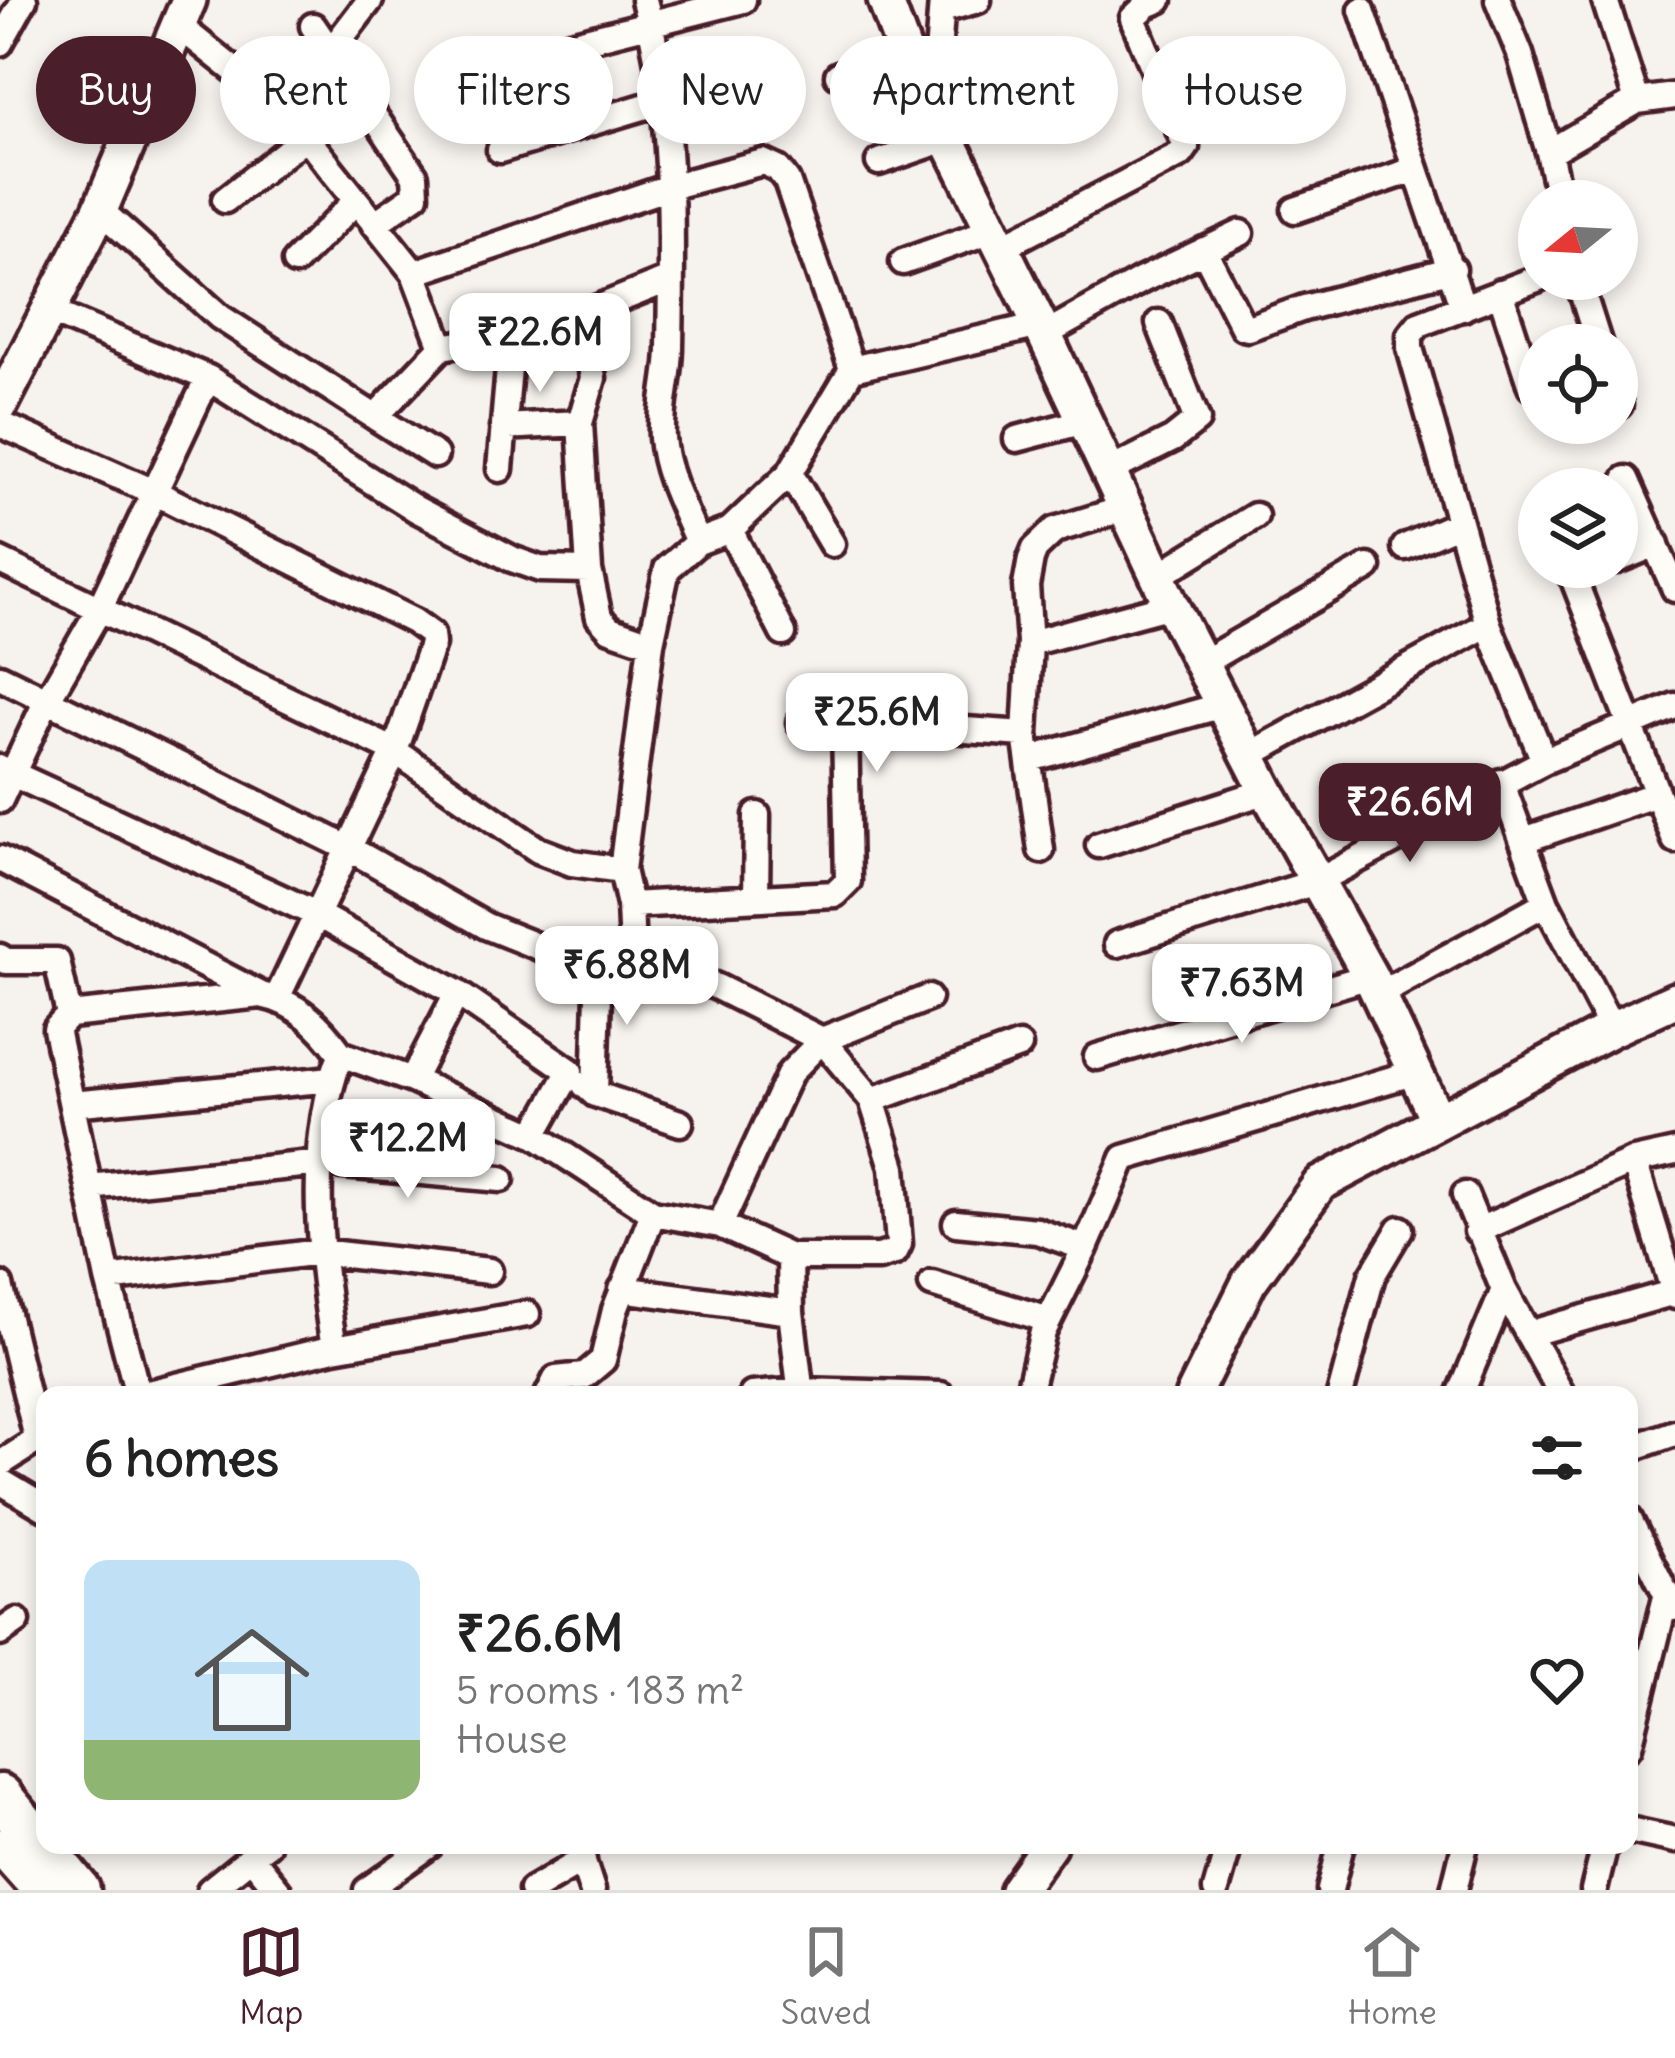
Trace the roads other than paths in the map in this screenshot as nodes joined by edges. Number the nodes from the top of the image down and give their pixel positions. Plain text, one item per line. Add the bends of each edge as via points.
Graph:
1 (24, 0) edge
2 (370, 0) edge
3 (742, 0) edge
4 (885, 0) edge
5 (978, 0) edge
6 (1160, 0) edge
7 (1498, 0) edge
8 (1605, 0) edge
9 (942, 5) edge
10 (1362, 10) dead end
11 (647, 12) edge
12 (184, 13) edge
13 (313, 26) dead end
14 (319, 36) edge
15 (341, 36) edge
16 (575, 36) edge
17 (898, 36) edge
18 (941, 36) edge
19 (0, 43) edge
20 (220, 48) edge
21 (1675, 96) edge
22 (1637, 100) junction
23 (637, 109) edge
24 (390, 140) edge
25 (296, 144) edge
26 (309, 144) edge
27 (666, 144) edge
28 (909, 144) edge
29 (950, 144) edge
30 (500, 150) dead end
31 (1549, 152) junction
32 (879, 162) dead end
33 (1416, 169) junction
34 (1555, 180) edge
35 (669, 187) junction
36 (225, 200) dead end
37 (354, 203) junction
38 (100, 210) junction
39 (1295, 210) dead end
40 (374, 224) junction
41 (1241, 233) dead end
42 (997, 238) junction
43 (1204, 250) junction
44 (296, 262) dead end
45 (903, 262) dead end
46 (1453, 269) junction
47 (414, 273) junction
48 (670, 279) junction
49 (1518, 286) edge
50 (1500, 292) junction
51 (1463, 308) junction
52 (49, 311) junction
53 (583, 314) junction
54 (1159, 323) dead end
55 (1042, 330) junction
56 (512, 334) junction
57 (442, 346) junction
58 (1518, 347) edge
59 (852, 369) junction
60 (208, 378) junction
61 (0, 406) edge
62 (375, 417) junction
63 (1085, 421) junction
64 (580, 423) junction
65 (0, 424) edge
66 (503, 427) junction
67 (1017, 439) dead end
68 (435, 455) dead end
69 (500, 470) dead end
70 (1109, 471) junction
71 (790, 473) junction
72 (154, 492) junction
73 (1638, 504) edge
74 (1126, 508) junction
75 (1256, 516) dead end
76 (1459, 523) junction
77 (730, 530) junction
78 (698, 542) junction
79 (832, 544) dead end
80 (1656, 544) junction
81 (1405, 547) dead end
82 (1638, 551) edge
83 (0, 561) edge
84 (1368, 567) dead end
85 (589, 570) junction
86 (1576, 588) edge
87 (1165, 590) junction
88 (1675, 590) edge
89 (99, 610) junction
90 (1488, 624) junction
91 (783, 633) dead end
92 (651, 643) junction
93 (1030, 643) junction
94 (1202, 663) junction
95 (0, 677) edge
96 (47, 700) junction
97 (1223, 705) junction
98 (1675, 706) edge
99 (845, 722) junction
100 (800, 723) dead end
101 (1631, 723) junction
102 (1028, 747) junction
103 (394, 751) junction
104 (1250, 754) junction
105 (1544, 761) junction
106 (6, 771) edge
107 (1502, 782) junction
108 (1267, 791) junction
109 (1657, 794) junction
110 (0, 800) edge
111 (757, 815) dead end
112 (1524, 840) junction
113 (1675, 840) edge
114 (1100, 845) dead end
115 (350, 849) junction
116 (1041, 850) dead end
117 (0, 859) edge
118 (622, 870) junction
119 (1316, 882) junction
120 (755, 898) junction
121 (1546, 903) junction
122 (630, 905) junction
123 (316, 914) junction
124 (1117, 944) dead end
125 (632, 952) junction
126 (0, 957) edge
127 (599, 960) junction
128 (1374, 986) junction
129 (457, 993) junction
130 (269, 996) junction
131 (928, 998) dead end
132 (1675, 1000) edge
133 (69, 1015) junction
134 (1612, 1029) junction
135 (822, 1040) junction
136 (1019, 1046) dead end
137 (341, 1054) junction
138 (1097, 1058) dead end
139 (570, 1071) junction
140 (1416, 1072) junction
141 (332, 1079) junction
142 (412, 1080) junction
143 (595, 1094) junction
144 (872, 1100) junction
145 (72, 1104) junction
146 (1438, 1121) junction
147 (680, 1123) dead end
148 (534, 1135) junction
149 (1675, 1152) edge
150 (1634, 1160) junction
151 (321, 1162) junction
152 (501, 1179) dead end
153 (89, 1187) junction
154 (1465, 1195) dead end
155 (652, 1213) junction
156 (956, 1223) dead end
157 (720, 1225) junction
158 (1400, 1229) dead end
159 (1478, 1231) junction
160 (1085, 1248) junction
161 (319, 1252) junction
162 (790, 1257) junction
163 (489, 1271) dead end
164 (108, 1279) junction
165 (932, 1284) dead end
166 (0, 1286) edge
167 (622, 1289) junction
168 (1504, 1291) junction
169 (1674, 1294) edge
170 (791, 1312) junction
171 (527, 1314) dead end
172 (1049, 1320) junction
173 (1528, 1334) junction
174 (6, 1345) edge
175 (334, 1348) junction
176 (214, 1377) junction
177 (137, 1386) edge
178 (176, 1386) edge
179 (224, 1386) edge
180 (552, 1386) edge
181 (800, 1386) edge
182 (1031, 1386) edge
183 (1197, 1386) edge
184 (1342, 1386) edge
185 (1464, 1386) edge
186 (1557, 1386) edge
187 (36, 1423) edge
188 (1675, 1433) edge
189 (36, 1439) edge
190 (1638, 1446) edge
191 (0, 1464) edge
192 (0, 1481) edge
193 (36, 1503) edge
194 (1638, 1537) edge
195 (1671, 1602) edge
196 (1638, 1715) edge
197 (0, 1770) edge
198 (0, 1796) edge
199 (32, 1819) edge
200 (1638, 1832) edge
201 (36, 1839) edge
202 (1675, 1840) edge
203 (0, 1846) edge
204 (43, 1854) edge
205 (48, 1854) edge
206 (69, 1854) edge
207 (255, 1854) edge
208 (260, 1854) edge
209 (417, 1854) edge
210 (577, 1854) edge
211 (581, 1854) edge
212 (1043, 1854) edge
213 (1226, 1854) edge
214 (1339, 1854) edge
215 (1463, 1854) edge
216 (1603, 1854) edge
217 (40, 1890) edge
218 (54, 1890) edge
219 (78, 1890) edge
220 (99, 1890) edge
221 (211, 1890) edge
222 (278, 1890) edge
223 (367, 1890) edge
224 (532, 1890) edge
225 (592, 1890) edge
226 (1017, 1890) edge
227 (1216, 1890) edge
228 (1330, 1890) edge
229 (1454, 1890) edge
230 (1594, 1890) edge

1 - 19 street
2 - 15 street
3 - 11 street
4 - 17 street
5 - 9 street
6 - 42 street via 1133,18 1186,147
7 - 31 street
8 - 22 street
9 - 18 street
10 - 33 street
11 - 16 street
12 - 20 street
12 - 38 street
13 - 14 street
21 - 22 street
22 - 31 street
23 - 30 street
24 - 40 street via 415,176 416,195
25 - 36 street
26 - 37 street
27 - 35 street
28 - 32 street
29 - 42 street
31 - 34 street
33 - 39 street
33 - 46 street
35 - 47 street
35 - 48 street
35 - 59 street via 764,162 778,169
37 - 40 street
37 - 44 street
38 - 52 street
38 - 62 street via 220,317
40 - 47 street
41 - 43 street
42 - 45 street
42 - 55 street
43 - 46 street via 1248,328
43 - 55 street
46 - 51 street
47 - 57 street
48 - 53 street
48 - 78 street via 662,437
49 - 50 street
50 - 51 street
50 - 58 street
51 - 76 street via 1410,335
52 - 60 street
52 - 61 street
53 - 56 street
53 - 64 street via 593,378
54 - 70 street via 1197,420
55 - 59 street
55 - 63 street
56 - 57 street
56 - 66 street
57 - 62 street
59 - 71 street
60 - 72 street
60 - 85 street via 512,560
62 - 68 street
63 - 67 street
63 - 70 street
64 - 66 street
64 - 85 street
65 - 72 street
66 - 69 street
70 - 74 street
71 - 77 street
71 - 79 street
72 - 89 street
72 - 103 street via 431,634
73 - 80 street
74 - 87 street
74 - 93 street via 1055,530 1036,549 1027,586
75 - 87 street
76 - 81 street
76 - 90 street
77 - 78 street
77 - 91 street
78 - 92 street via 667,569
80 - 82 street
80 - 88 street
83 - 89 street
84 - 94 street
85 - 92 street via 598,616 610,629
86 - 101 street
87 - 93 street
87 - 94 street
89 - 96 street
89 - 103 street
90 - 104 street
90 - 105 street
92 - 118 street
93 - 102 street
94 - 97 street
95 - 96 street
96 - 106 street
96 - 115 street
97 - 102 street
97 - 104 street
98 - 101 street
99 - 100 street
99 - 102 street
99 - 120 street via 848,881 835,894
101 - 105 street
101 - 109 street
102 - 116 street
103 - 115 street
103 - 118 street via 538,850
104 - 108 street
105 - 107 street
106 - 110 street
106 - 123 street
107 - 112 street
107 - 119 street
108 - 114 street
108 - 119 street
109 - 112 street
109 - 113 street
111 - 120 street
112 - 121 street
115 - 123 street
115 - 127 street via 486,926 551,952
117 - 130 street
118 - 122 street
119 - 124 street
119 - 128 street
120 - 122 street
121 - 128 street
121 - 134 street
122 - 125 street
123 - 129 street
123 - 130 street
125 - 127 street
125 - 135 street
126 - 133 street via 57,962
127 - 143 street
128 - 138 street
128 - 140 street
129 - 139 street
129 - 142 street
130 - 133 street
130 - 137 street via 320,1025
131 - 135 street
132 - 134 street
133 - 145 street via 56,1040
134 - 146 street
135 - 144 street
135 - 157 street via 790,1073
136 - 144 street
137 - 141 street
137 - 142 street
139 - 143 street
139 - 148 street
140 - 146 street
140 - 160 street via 1124,1158
141 - 145 street
141 - 151 street
142 - 148 street
143 - 147 street
144 - 162 street via 893,1167 895,1252
145 - 153 street
146 - 183 street via 1319,1184 1249,1282
148 - 155 street
149 - 150 street
150 - 159 street
150 - 169 street
151 - 152 street
151 - 153 street
151 - 161 street
153 - 164 street
154 - 159 street
155 - 157 street
155 - 167 street
156 - 160 street via 1036,1231
157 - 162 street
158 - 184 street via 1372,1276
159 - 168 street
160 - 172 street
161 - 163 street
161 - 164 street
161 - 175 street
162 - 170 street
164 - 177 street
165 - 172 street
166 - 174 street
167 - 170 street
167 - 180 street via 603,1360
168 - 173 street
168 - 185 street
169 - 173 street
170 - 181 street
171 - 175 street
172 - 182 street
173 - 186 street
174 - 187 street
175 - 176 street
176 - 178 street
176 - 179 street
188 - 190 street
189 - 191 street
192 - 193 street
194 - 195 street
195 - 196 street
197 - 199 street
198 - 201 highway
200 - 202 street
203 - 217 street
204 - 218 highway
205 - 219 highway
206 - 220 street
207 - 221 street
208 - 222 street
209 - 223 street
210 - 224 street
211 - 225 street
212 - 226 street
213 - 227 street
214 - 228 street
215 - 229 street
216 - 230 street

